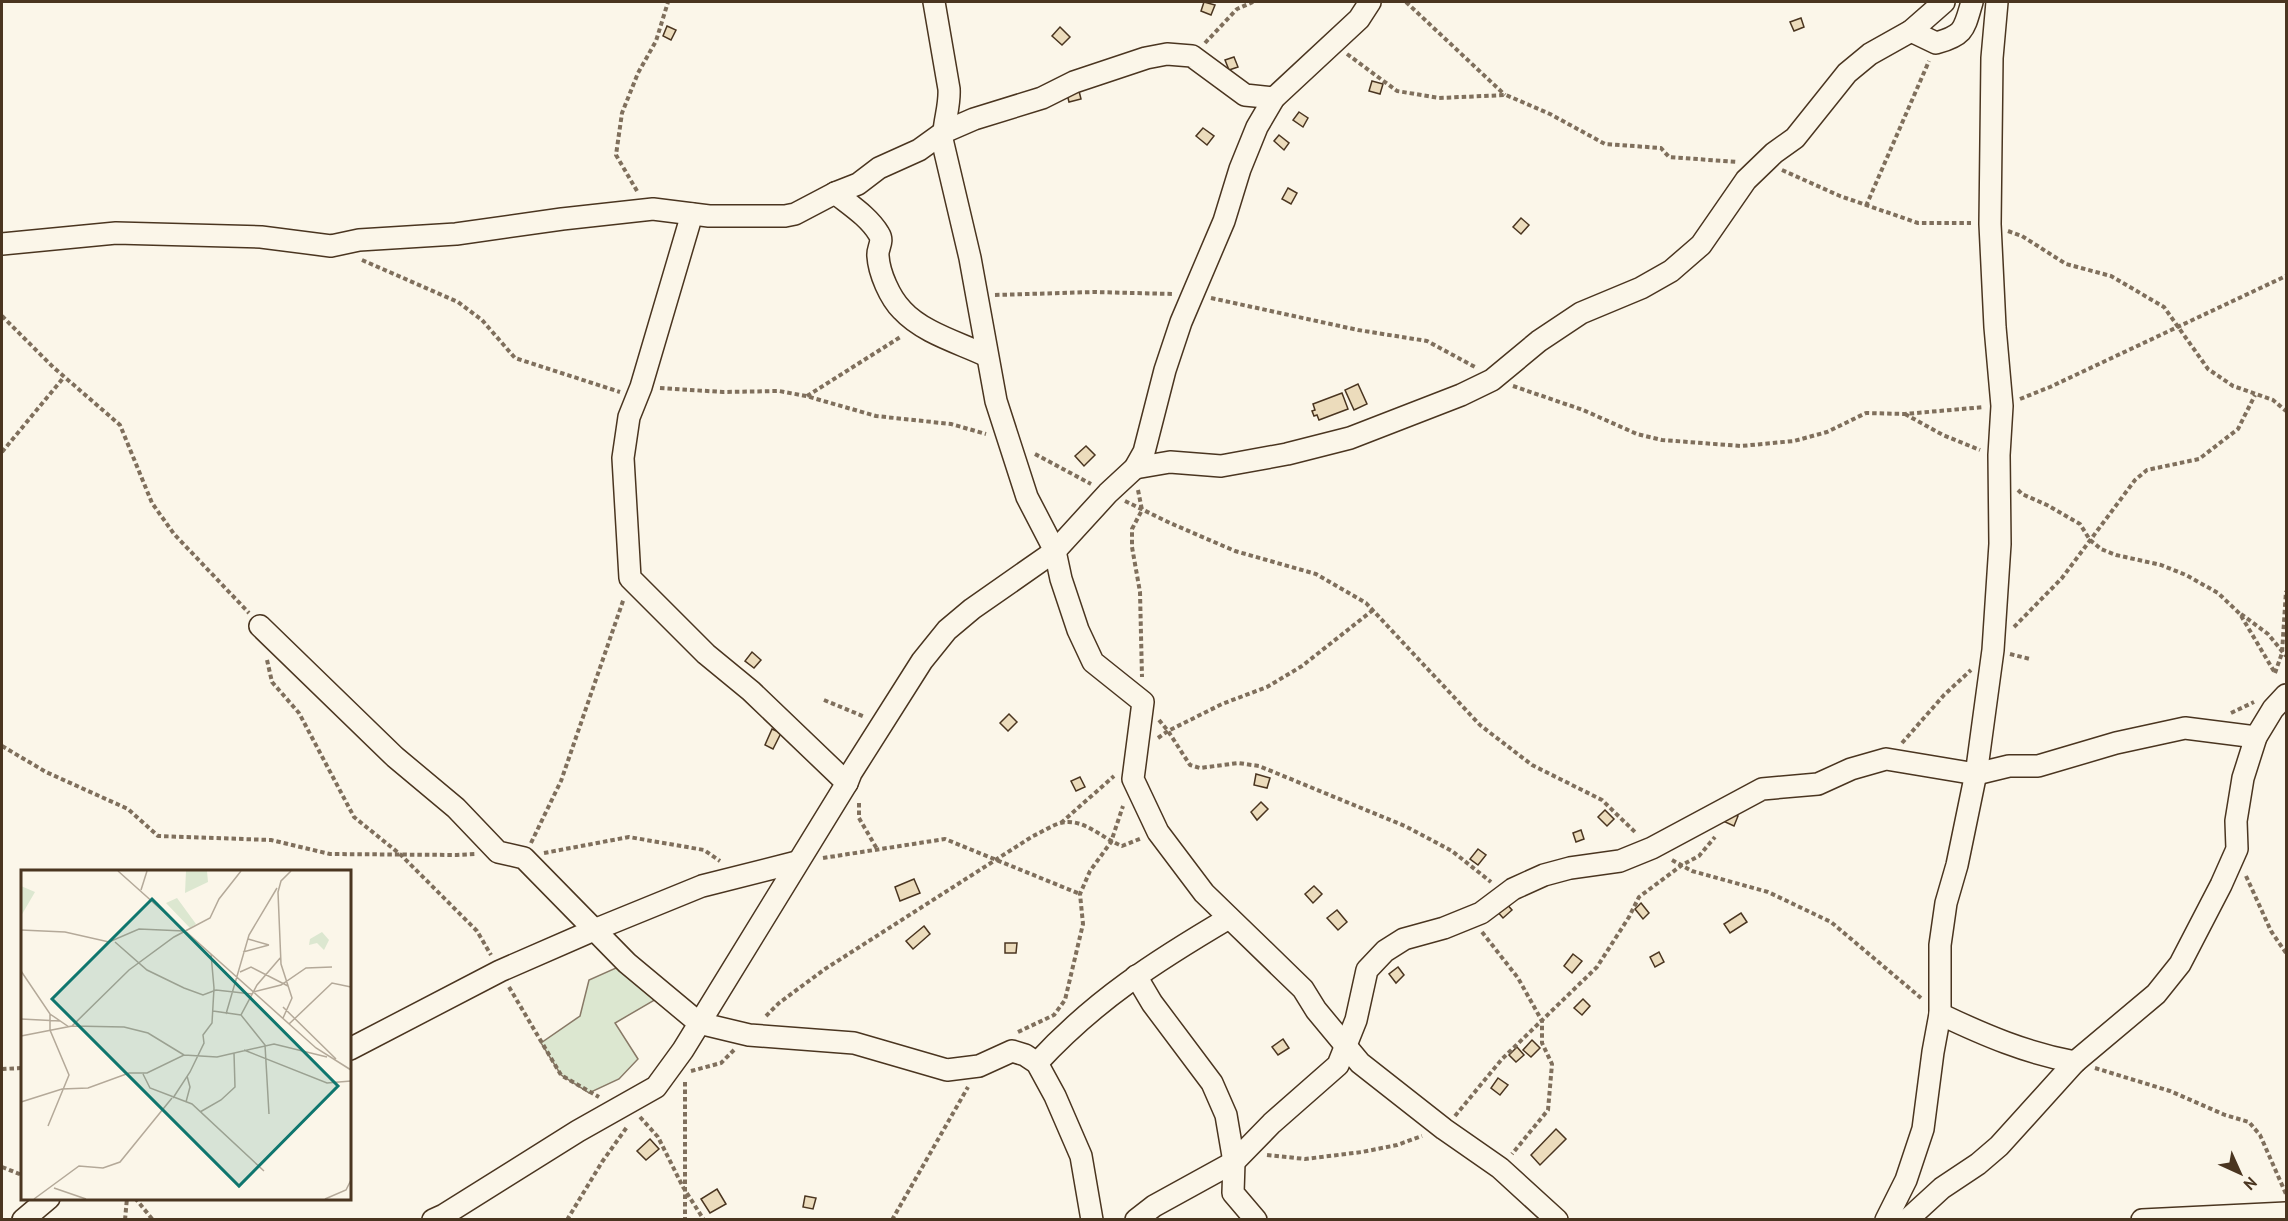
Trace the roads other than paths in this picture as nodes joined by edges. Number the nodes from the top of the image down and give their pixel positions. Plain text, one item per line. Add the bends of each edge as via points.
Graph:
1 (934, 2) edge
2 (1370, 2) edge
3 (1944, 2) edge
4 (1972, 2) edge
5 (1998, 2) edge
6 (1911, 31) junction
7 (1274, 98) junction
8 (943, 134) junction
9 (835, 193) junction
10 (692, 214) junction
11 (2, 244) edge
12 (987, 356) junction
13 (1133, 470) junction
14 (1055, 551) junction
15 (260, 626) road end
16 (2286, 695) edge
17 (2256, 737) junction
18 (1976, 774) junction
19 (854, 788) junction
20 (797, 862) junction
21 (1229, 918) junction
22 (594, 930) junction
23 (1136, 976) junction
24 (1940, 1014) junction
25 (699, 1023) junction
26 (1347, 1046) junction
27 (351, 1048) edge
28 (1037, 1062) junction
29 (2074, 1062) junction
30 (1234, 1162) junction
31 (47, 1200) edge
32 (2286, 1213) edge
33 (23, 1220) edge
34 (433, 1220) edge
35 (1092, 1220) edge
36 (1136, 1220) edge
37 (1256, 1220) edge
38 (1557, 1220) edge
39 (1886, 1220) edge
40 (1907, 1220) edge
41 (2142, 1220) edge

1 - 8 street via 950,99
2 - 7 street via 1359,19
3 - 6 street
4 - 6 street via 1960,34 1952,39 1936,43
5 - 18 street via 1992,58 1990,224 2002,406 1999,554 1993,650
6 - 13 street via 1846,73 1795,138 1746,180 1701,245 1671,271 1581,313 1492,380 1350,438 1287,454 1221,466 1170,462
7 - 8 street via 1245,95 1192,57 1167,54 1074,82 1042,98 974,118
7 - 13 street via 1257,127 1224,221 1192,294 1144,452
8 - 9 street via 879,168 858,184
8 - 12 street
9 - 10 street via 785,216
9 - 12 street via 880,235 877,254 881,272 900,309 923,326
10 - 11 street via 653,209 331,246 261,237 116,233
10 - 19 street via 629,417 623,458 630,578 705,654 751,691
12 - 14 street via 996,401 1028,497
13 - 14 street
14 - 19 street via 947,630 922,661 851,773
14 - 21 street via 1078,630 1093,662 1143,702 1133,779 1158,832
15 - 22 street via 498,852 524,858
16 - 17 street
17 - 18 street via 2185,728 2038,766 2009,766
17 - 29 street via 2243,778 2236,821 2237,849 2174,971 2156,994
18 - 24 street via 1946,903
18 - 26 street via 1886,759 1818,784 1762,789 1620,861 1544,875 1470,918 1394,943 1367,970
19 - 20 street
20 - 22 street via 702,886
20 - 25 street
21 - 23 street
21 - 26 street via 1303,989
22 - 25 street
22 - 27 street via 500,971
23 - 28 street via 1102,1000
23 - 30 street via 1212,1083 1226,1115
24 - 29 street via 1994,1040
24 - 39 street via 1923,1129 1906,1180
25 - 28 street via 749,1035 854,1043 947,1070 979,1066 1012,1052
25 - 34 street via 656,1087 629,1110 578,1131
26 - 30 street via 1338,1065
26 - 38 street via 1360,1063 1500,1168
28 - 35 street via 1081,1156
29 - 40 street via 1999,1146
30 - 36 street
30 - 37 street via 1233,1193
31 - 33 street
32 - 41 street

